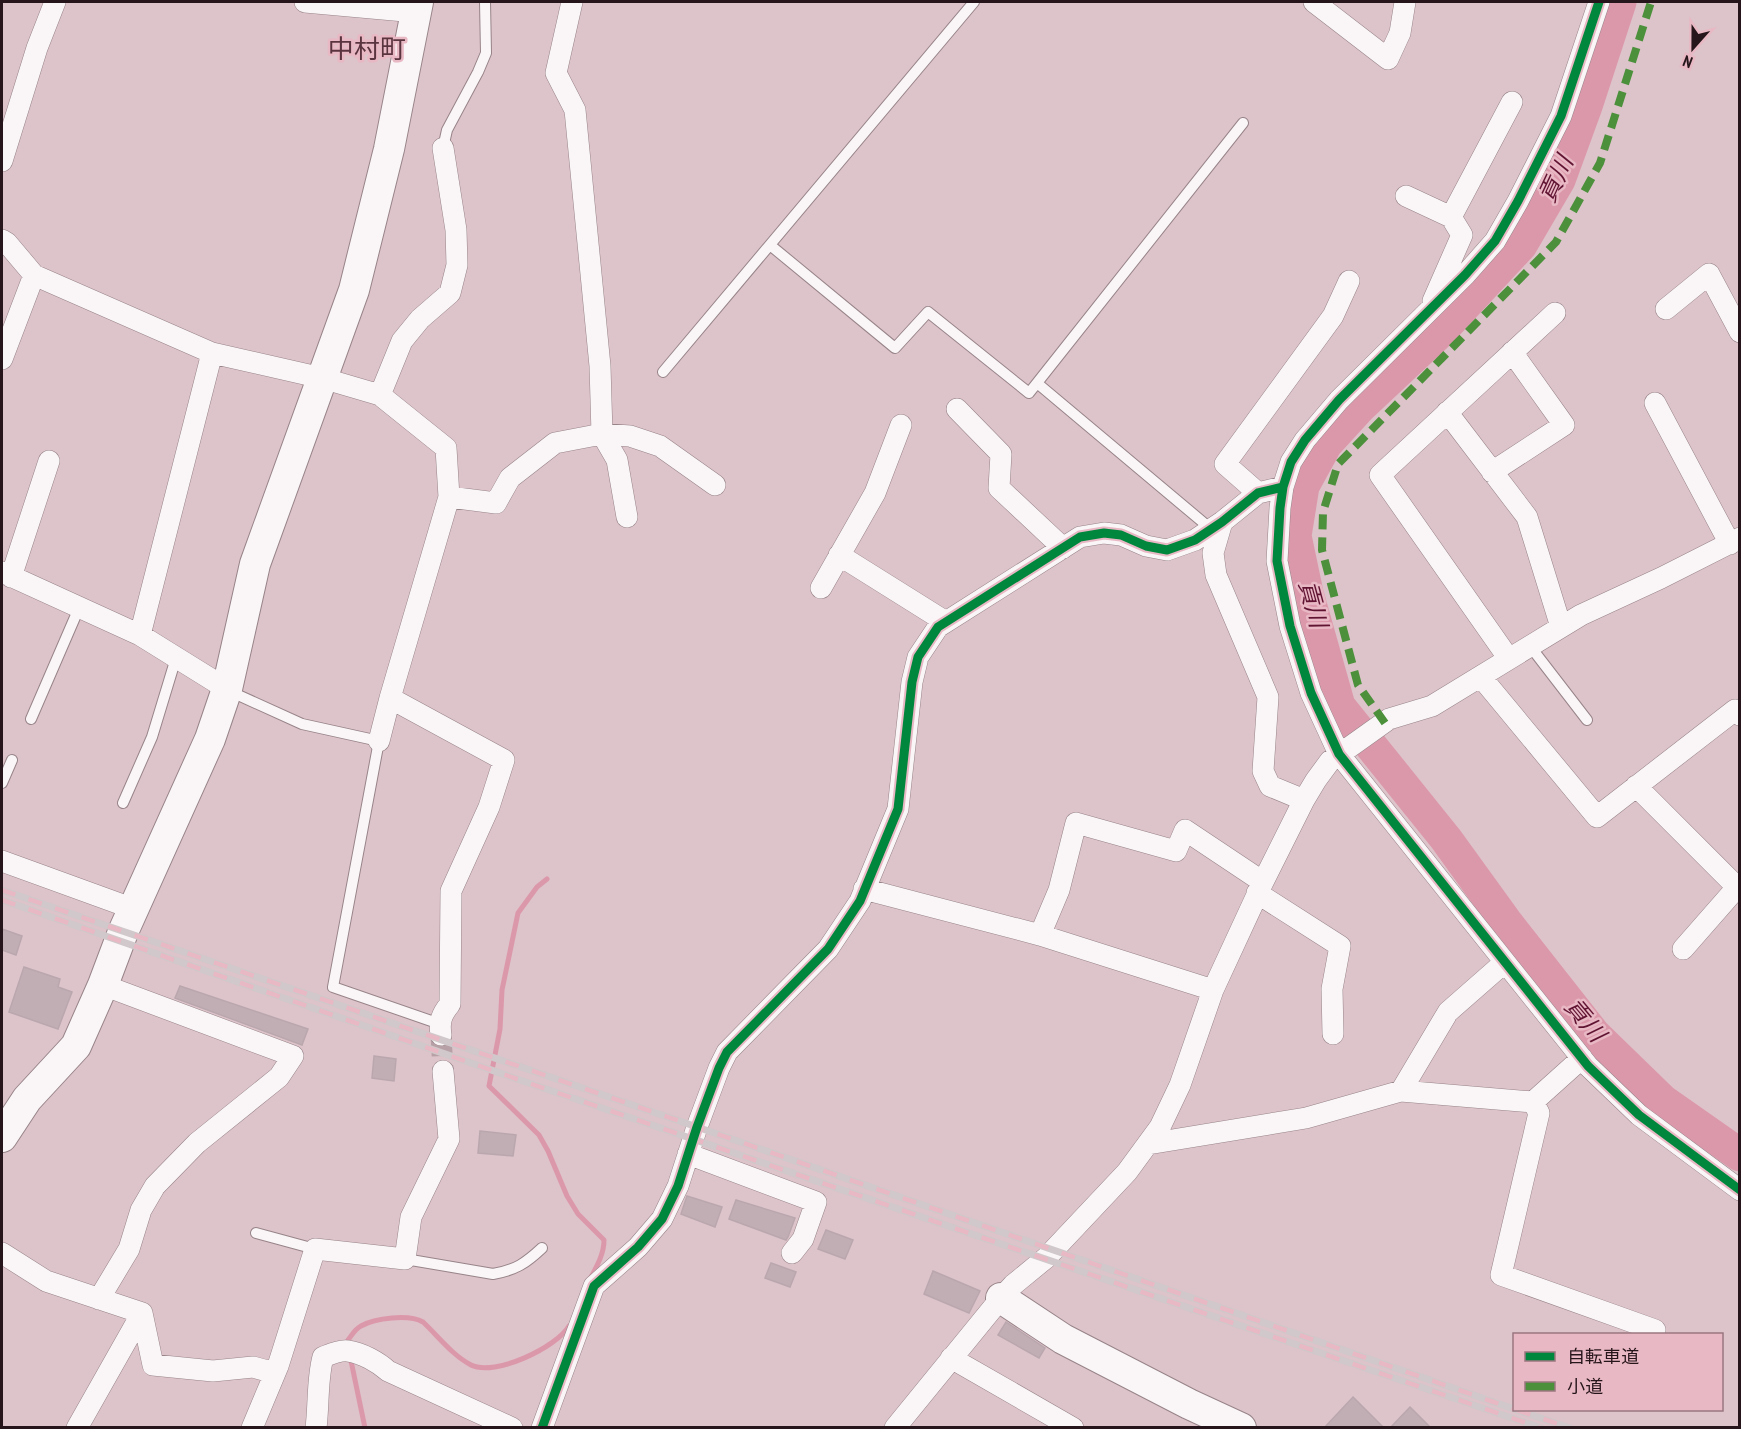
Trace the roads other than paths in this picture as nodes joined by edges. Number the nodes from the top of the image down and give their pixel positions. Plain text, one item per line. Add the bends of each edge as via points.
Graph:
1 (55, 2) edge
2 (305, 2) edge
3 (485, 2) edge
4 (572, 2) edge
5 (974, 2) edge
6 (1314, 2) edge
7 (1405, 2) edge
8 (1599, 2) edge
9 (417, 7) edge
10 (1512, 102) dead end
11 (1243, 123) dead end
12 (444, 148) joint
13 (2, 161) edge
14 (1406, 196) dead end
15 (1451, 217) junction
16 (2, 240) edge
17 (770, 245) junction
18 (34, 275) junction
19 (1349, 281) dead end
20 (1666, 309) dead end
21 (1430, 310) junction
22 (1555, 313) dead end
23 (1740, 332) edge
24 (1512, 352) junction
25 (212, 353) junction
26 (2, 359) edge
27 (663, 372) dead end
28 (322, 378) junction
29 (1037, 383) junction
30 (380, 395) junction
31 (1655, 403) dead end
32 (957, 409) dead end
33 (1447, 412) junction
34 (901, 425) dead end
35 (602, 434) junction
36 (49, 461) dead end
37 (1492, 472) junction
38 (715, 485) dead end
39 (1283, 487) junction
40 (1258, 493) junction
41 (449, 497) junction
42 (627, 517) dead end
43 (1216, 526) junction
44 (1735, 541) edge
45 (1063, 548) junction
46 (839, 555) junction
47 (6, 574) edge
48 (821, 588) dead end
49 (79, 608) junction
50 (946, 622) junction
51 (1561, 627) junction
52 (140, 635) junction
53 (1530, 646) junction
54 (176, 658) junction
55 (1509, 659) junction
56 (1481, 677) junction
57 (227, 689) junction
58 (390, 698) junction
59 (1740, 716) edge
60 (31, 719) dead end
61 (1587, 720) dead end
62 (379, 741) junction
63 (1343, 751) junction
64 (12, 760) dead end
65 (2, 783) edge
66 (1636, 786) junction
67 (1304, 800) junction
68 (123, 803) dead end
69 (2, 861) edge
70 (1260, 887) junction
71 (1739, 887) edge
72 (864, 889) junction
73 (134, 909) junction
74 (1040, 936) junction
75 (1683, 950) dead end
76 (1505, 962) junction
77 (103, 985) junction
78 (1213, 990) junction
79 (440, 1030) joint
80 (1333, 1034) dead end
81 (1582, 1058) junction
82 (443, 1071) tunnel mouth
83 (1401, 1091) junction
84 (1533, 1102) junction
85 (2, 1137) edge
86 (1148, 1144) junction
87 (688, 1154) junction
88 (1740, 1190) edge
89 (256, 1233) dead end
90 (542, 1248) dead end
91 (315, 1249) junction
92 (2, 1253) edge
93 (792, 1253) dead end
94 (405, 1259) junction
95 (1001, 1298) junction
96 (99, 1299) junction
97 (142, 1313) junction
98 (1654, 1330) dead end
99 (951, 1358) junction
100 (275, 1372) junction
101 (77, 1428) edge
102 (252, 1428) edge
103 (316, 1428) edge
104 (512, 1428) edge
105 (542, 1428) edge
106 (894, 1428) edge
107 (1073, 1428) edge
108 (1241, 1428) edge

1 - 13 street
2 - 9 street
3 - 12 lane via 486,53 447,130
4 - 35 street via 556,73 575,110 600,366
5 - 17 lane
6 - 7 street via 1388,59 1401,33
8 - 21 street via 1561,116 1518,201 1495,241
9 - 28 street via 389,149 354,290
10 - 15 street
11 - 29 lane
12 - 30 street via 456,230 457,265 452,286 450,293 402,341
14 - 15 street
15 - 21 street via 1462,235
16 - 18 street
17 - 27 lane
17 - 29 lane via 895,348 928,312 1029,393
18 - 25 street
18 - 26 street
19 - 40 street via 1333,316 1225,464
20 - 23 street via 1710,274
21 - 39 street via 1339,400 1305,440
22 - 24 street
24 - 33 street
24 - 37 street via 1564,425
25 - 28 street
25 - 52 street
28 - 30 street
28 - 57 street via 255,564
29 - 43 lane
30 - 41 street via 446,448
31 - 44 street
32 - 45 street via 1001,454 999,488
33 - 37 street
33 - 55 street via 1380,475
34 - 46 street via 875,493
35 - 38 street via 630,436 660,446
35 - 41 street via 555,443 510,478 496,503
35 - 42 street via 617,460
36 - 47 street
37 - 51 street via 1527,518
39 - 40 street
39 - 63 street via 1277,561 1290,626 1311,693
40 - 43 street
41 - 58 street
43 - 45 street via 1195,540 1167,550 1104,533 1080,537
43 - 67 street via 1216,574 1268,697 1263,771 1270,786
44 - 51 street
45 - 50 street
46 - 48 street
46 - 50 street
47 - 49 street
49 - 52 street
49 - 60 lane
50 - 72 street via 938,627 918,657 898,809
51 - 53 street
52 - 54 street
53 - 55 street
53 - 61 lane
54 - 57 street
54 - 68 lane via 152,737
55 - 56 street
56 - 63 street via 1432,706 1389,719
56 - 66 street via 1597,817
57 - 62 lane via 302,724
57 - 73 street via 210,739
58 - 62 street
58 - 79 street via 504,760 489,807 451,891 450,1004 442,1013
59 - 66 street via 1735,710
62 - 79 lane via 333,987
63 - 67 street via 1330,760
63 - 76 street
64 - 65 lane
66 - 71 street
67 - 70 street
69 - 73 street
70 - 74 street via 1185,831 1176,851 1076,823 1059,890
70 - 78 street
70 - 80 street via 1340,946 1332,989
71 - 75 street
72 - 74 street
72 - 87 street via 828,949 727,1052
73 - 77 street
74 - 78 street
76 - 81 street
76 - 83 street via 1448,1012
77 - 85 street via 76,1046 27,1099
77 - 96 street via 293,1056 279,1077 197,1143 155,1186 141,1210 129,1249
78 - 86 street via 1179,1085
81 - 84 street
81 - 88 street via 1639,1115
82 - 94 street via 449,1139 411,1217
83 - 84 street
83 - 86 street via 1305,1118
84 - 98 street via 1539,1113 1501,1275
86 - 95 street via 1054,1250
87 - 93 street via 816,1202 803,1239
87 - 105 street via 662,1219 638,1247 594,1286
89 - 91 lane
90 - 94 lane via 525,1264 493,1274
91 - 94 street
91 - 100 street
92 - 96 street via 46,1281
95 - 99 street
95 - 108 street via 1063,1339
96 - 97 street
97 - 100 street via 153,1365 213,1371 253,1367
97 - 101 street
99 - 106 street
99 - 107 street
100 - 102 street
103 - 104 street via 323,1357 348,1351 377,1361 388,1371

